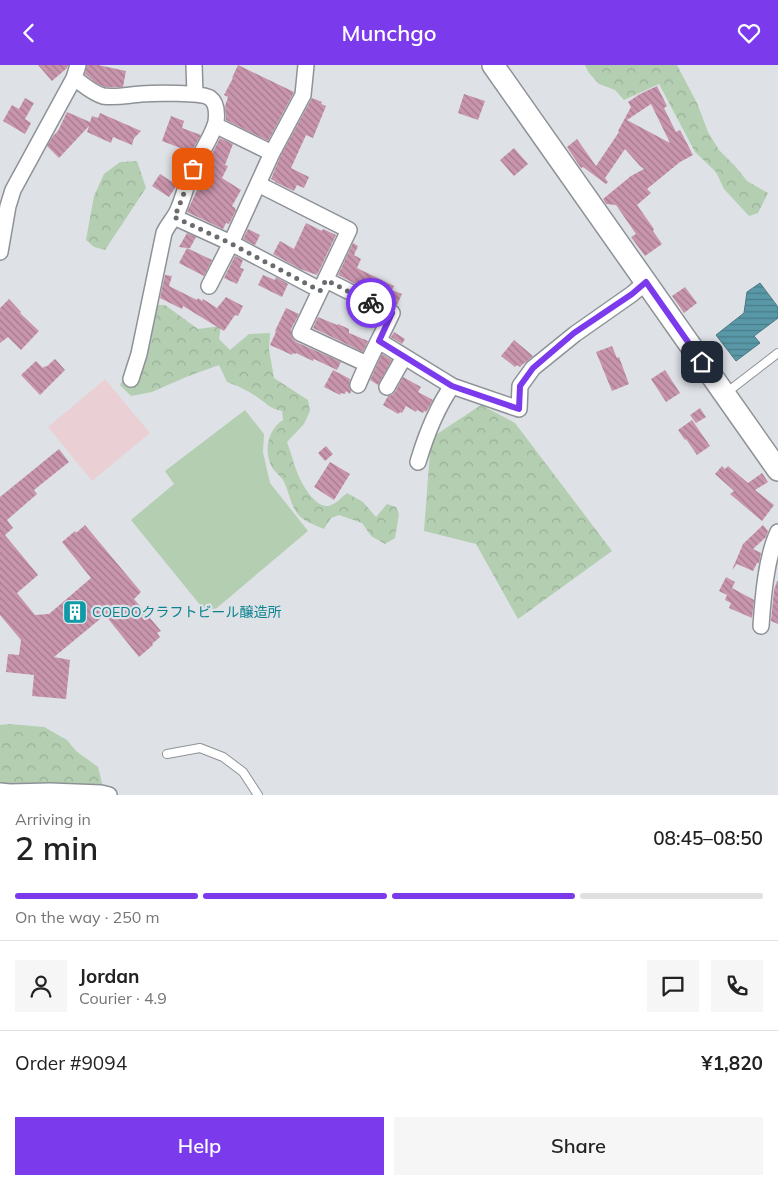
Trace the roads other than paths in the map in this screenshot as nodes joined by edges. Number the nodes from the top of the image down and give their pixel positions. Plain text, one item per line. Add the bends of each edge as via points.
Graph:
1 (194, 65) edge
2 (306, 65) edge
3 (493, 65) edge
4 (76, 71) edge
5 (195, 94) junction
6 (215, 125) junction
7 (272, 153) junction
8 (258, 184) junction
9 (174, 217) junction
10 (230, 243) junction
11 (0, 251) edge
12 (646, 282) junction
13 (323, 285) junction
14 (209, 286) dead end
15 (379, 341) junction
16 (778, 353) edge
17 (404, 357) junction
18 (366, 364) junction
19 (131, 379) dead end
20 (358, 385) dead end
21 (452, 386) junction
22 (387, 387) dead end
23 (724, 394) junction
24 (418, 462) dead end
25 (778, 470) edge
26 (778, 532) edge
27 (760, 626) dead end
28 (167, 754) dead end
29 (0, 791) edge
30 (108, 795) edge
31 (258, 795) edge

1 - 5 street
2 - 7 street via 303,95
3 - 12 street
4 - 5 street via 92,91 102,95
4 - 11 street via 13,190
5 - 6 street via 208,97 215,103
6 - 7 street
6 - 9 street
7 - 8 street
8 - 10 street
8 - 13 street via 350,230
9 - 10 street
9 - 19 street via 164,233
10 - 13 street
10 - 14 street
12 - 21 street via 574,333 533,368 520,386 519,409
12 - 23 street
13 - 15 street via 392,313
13 - 18 street via 300,333
15 - 17 street
15 - 18 street
16 - 23 lane
17 - 21 street
17 - 22 street
18 - 20 street
21 - 24 street via 435,415
23 - 25 street
26 - 27 street via 773,543
28 - 31 lane via 200,748 223,757 243,772
29 - 30 street

